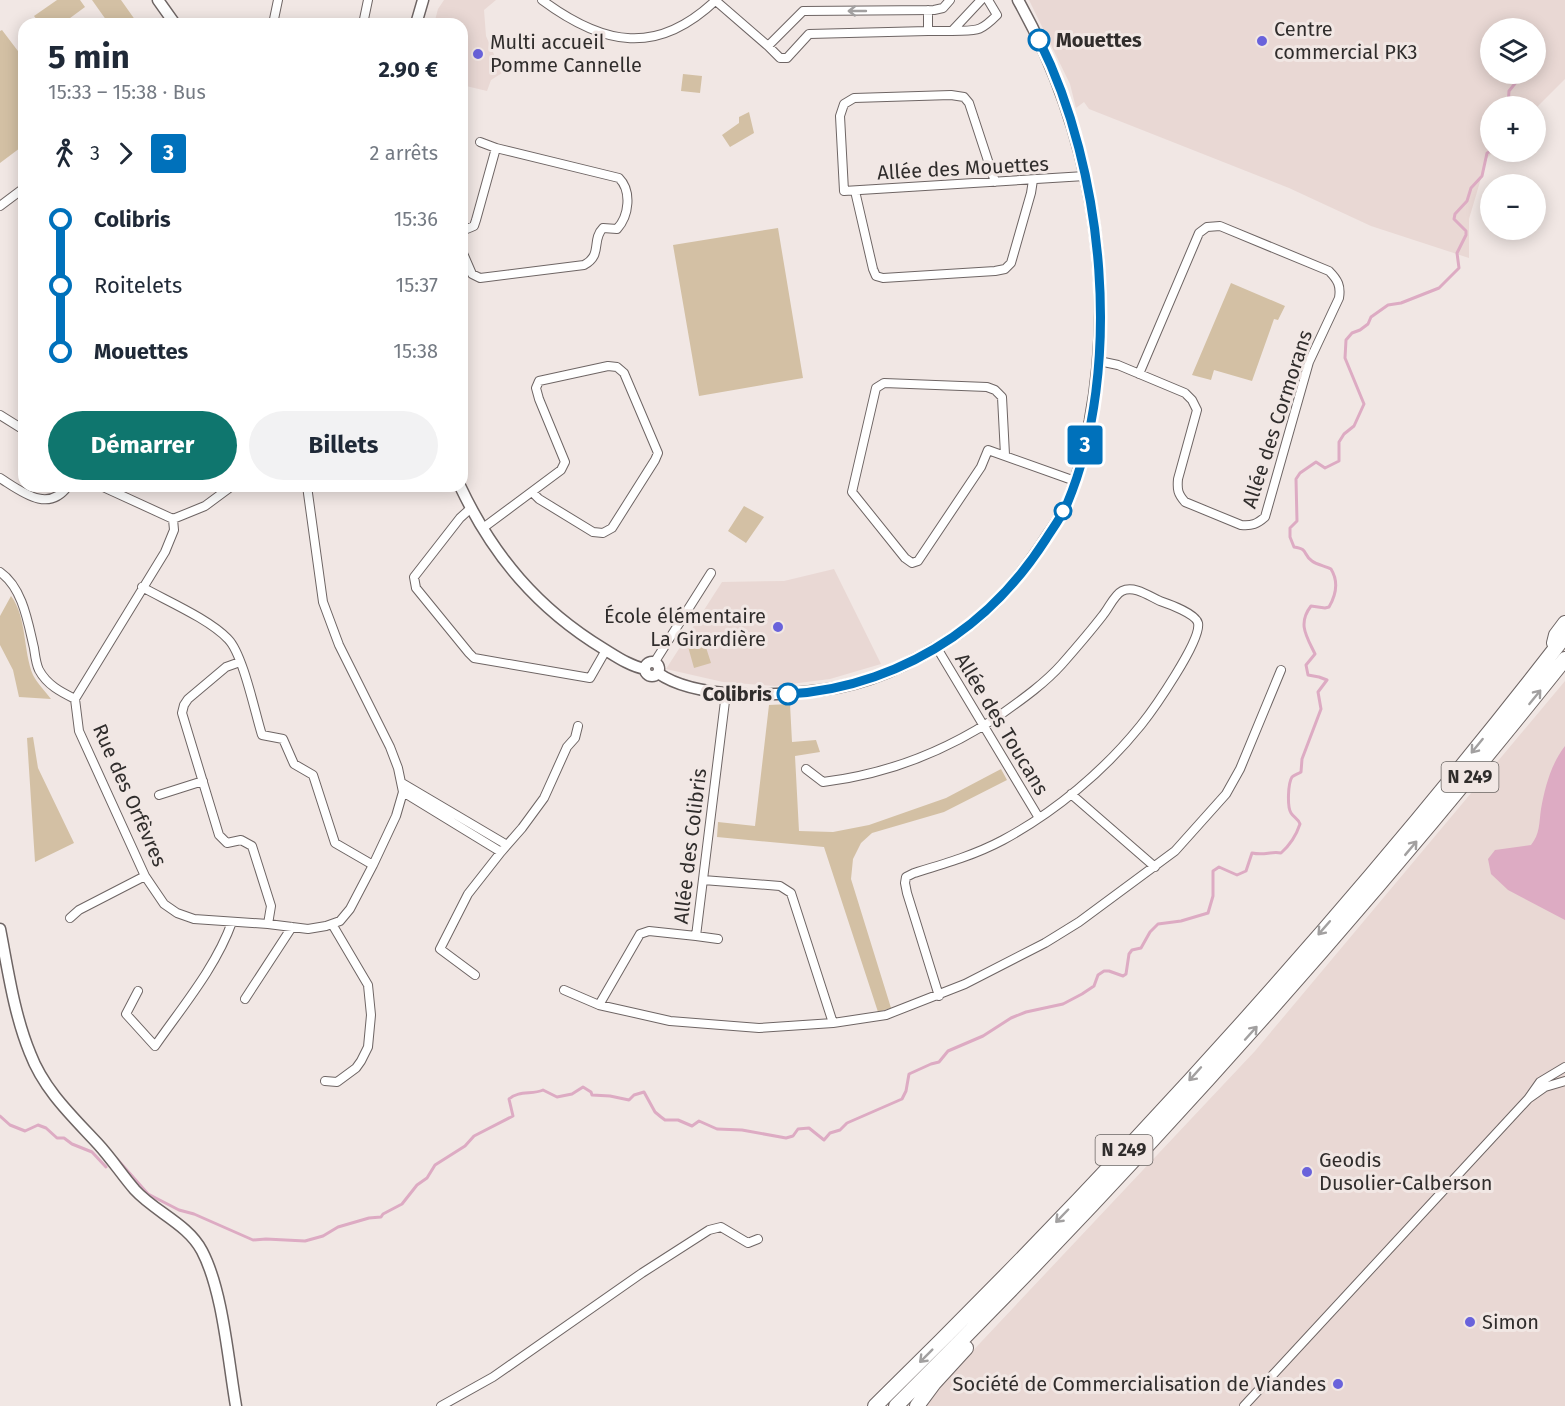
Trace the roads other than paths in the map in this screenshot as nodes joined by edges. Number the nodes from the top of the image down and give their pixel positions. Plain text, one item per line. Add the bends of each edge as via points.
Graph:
1 (158, 0) edge
2 (278, 0) edge
3 (368, 0) edge
4 (423, 0) edge
5 (542, 0) edge
6 (716, 0) edge
7 (950, 0) edge
8 (981, 0) edge
9 (988, 0) edge
10 (1018, 0) edge
11 (928, 10) junction
12 (171, 18) edge
13 (274, 18) edge
14 (364, 18) edge
15 (418, 18) edge
16 (928, 31) junction
17 (952, 31) junction
18 (768, 46) junction
19 (480, 142) dead end
20 (496, 148) junction
21 (1085, 176) junction
22 (1033, 180) junction
23 (995, 182) junction
24 (855, 191) junction
25 (18, 192) edge
26 (0, 206) edge
27 (468, 228) edge
28 (468, 265) edge
29 (1099, 361) junction
30 (1139, 374) junction
31 (0, 415) edge
32 (18, 426) edge
33 (1005, 454) junction
34 (0, 478) edge
35 (1076, 481) junction
36 (18, 489) edge
37 (22, 492) edge
38 (62, 492) edge
39 (114, 492) edge
40 (224, 492) edge
41 (308, 492) edge
42 (463, 492) edge
43 (532, 492) junction
44 (471, 508) junction
45 (173, 519) junction
46 (483, 528) junction
47 (0, 572) edge
48 (711, 573) dead end
49 (142, 587) junction
50 (1565, 623) edge
51 (1565, 636) edge
52 (938, 648) junction
53 (606, 650) junction
54 (1559, 655) edge
55 (240, 662) junction
56 (652, 668) junction
57 (1281, 670) dead end
58 (726, 693) junction
59 (75, 699) junction
60 (578, 726) dead end
61 (984, 726) junction
62 (806, 769) dead end
63 (203, 782) junction
64 (403, 788) junction
65 (1071, 794) junction
66 (159, 795) dead end
67 (1039, 818) junction
68 (504, 848) junction
69 (374, 865) junction
70 (1155, 867) junction
71 (145, 876) junction
72 (703, 880) junction
73 (70, 918) dead end
74 (232, 922) junction
75 (268, 924) junction
76 (332, 924) junction
77 (292, 927) junction
78 (0, 929) edge
79 (696, 936) junction
80 (718, 939) dead end
81 (475, 975) dead end
82 (564, 990) dead end
83 (138, 991) dead end
84 (939, 996) junction
85 (245, 999) dead end
86 (599, 1005) junction
87 (833, 1023) junction
88 (1565, 1067) edge
89 (325, 1081) dead end
90 (1565, 1081) edge
91 (1528, 1099) junction
92 (758, 1239) dead end
93 (996, 1306) junction
94 (236, 1406) edge
95 (441, 1406) edge
96 (875, 1406) edge
97 (896, 1406) edge
98 (917, 1406) edge
99 (1244, 1406) edge

1 - 12 street
2 - 13 street
3 - 14 street
4 - 15 street
5 - 6 street via 604,35 632,40 677,29
6 - 18 street
7 - 11 street via 943,8
8 - 17 street
9 - 17 street via 997,15 985,27
10 - 21 street via 1059,84
11 - 16 street
11 -> 18 street via 803,11
16 - 17 street
16 - 18 street via 809,34 787,58 780,58
19 - 20 street
20 - 27 street via 474,226
20 - 28 street via 619,178 626,185 623,222 599,232 595,255 584,265 480,278 472,274
21 - 22 street, Allée des Mouettes
21 - 29 street via 1099,277
22 - 23 street, Allée des Mouettes
22 - 24 street via 1011,263 1005,269 883,279 873,269
23 - 24 street, Allée des Mouettes
23 - 24 street, Allée des Mouettes via 964,98 951,95 854,99 844,104 840,116 844,191
25 - 26 street
29 - 30 street, Allée des Cormorans
29 - 35 street
30 - 30 street, Allée des Cormorans via 1185,393 1197,410 1178,479 1179,495 1185,502 1241,525 1258,524 1265,517 1309,362 1341,289 1329,271 1220,226 1206,227 1199,233
31 - 32 street
33 - 33 street via 988,450 981,467 918,561 912,563 852,492 876,388 884,383 995,390 1002,397
33 - 35 street
34 - 36 street
35 - 52 street via 1056,523 1015,582 987,611
37 - 38 street via 48,500
39 - 45 street
40 - 45 street via 205,506
41 - 64 street via 323,602 339,645 390,747
42 - 44 street
43 - 43 street via 561,470 564,462 539,399 539,381 617,367 624,373 658,453 612,528 603,533 592,532
43 - 46 street
44 - 46 street
44 - 53 street via 414,577 416,588 469,653 474,658 590,678
45 - 49 street via 174,530 165,552
46 - 53 street via 512,572 532,593
47 - 59 street via 27,616 38,669 50,685
48 - 56 street
49 - 55 street via 214,628 230,641
49 - 59 street
50 - 54 highway, N 249 via 1556,635
51 - 54 highway, N 249
52 - 58 street via 870,679 834,689 788,694
52 - 61 street, Allée des Toucans
53 - 56 street via 638,668
93 -> 54 highway, N 249 via 1281,1000 1457,792
54 -> 96 highway, N 249 via 1218,1048 1039,1241
55 - 63 street via 226,667 184,705 182,713
55 - 69 street via 261,735 283,739 294,764 313,775 335,843
56 - 58 street via 670,680
57 - 70 street via 1227,794 1175,851
58 - 72 street, Allée des Colibris
59 - 71 street, Rue des Orfèvres via 79,731
60 - 68 street via 544,798
61 - 62 street via 927,756 849,779 823,782
61 - 65 street via 1056,671 1118,593 1132,589 1195,617 1197,632 1160,700 1121,748
61 - 67 street, Allée des Toucans
63 - 66 street
63 - 75 street via 219,835 227,843 241,840 252,846 271,906
64 - 68 street
64 - 69 street via 396,816
65 - 67 street
65 - 70 street
67 - 84 street via 966,857 906,877 907,893
68 - 81 street via 468,894 440,949
69 - 76 street via 350,909
70 - 84 street via 1046,943
71 - 73 street
71 - 74 street, Rue des Orfèvres via 164,904 177,913 194,919
72 - 79 street, Allée des Colibris
72 - 87 street via 780,886 791,893
74 - 75 street, Rue des Orfèvres
74 - 83 street via 204,975 155,1046 126,1014
75 - 77 street, Rue des Orfèvres
76 - 77 street, Rue des Orfèvres via 308,929
76 - 89 street via 368,985 371,1015 368,1047 361,1061 337,1082
77 - 85 street
78 - 94 street via 25,1040 38,1071 136,1191 186,1230 201,1249 214,1285
79 - 80 street
79 - 86 street, Allée des Colibris via 649,931 640,934
82 - 86 street
84 - 87 street via 886,1015
86 - 87 street via 670,1021 718,1026 759,1028
88 - 91 street via 1540,1082
90 - 91 street via 1545,1087
91 - 99 street
92 - 95 street via 748,1244 721,1227 709,1230 493,1377
93 - 97 highway, N 249
93 - 98 highway, N 249 via 993,1319

